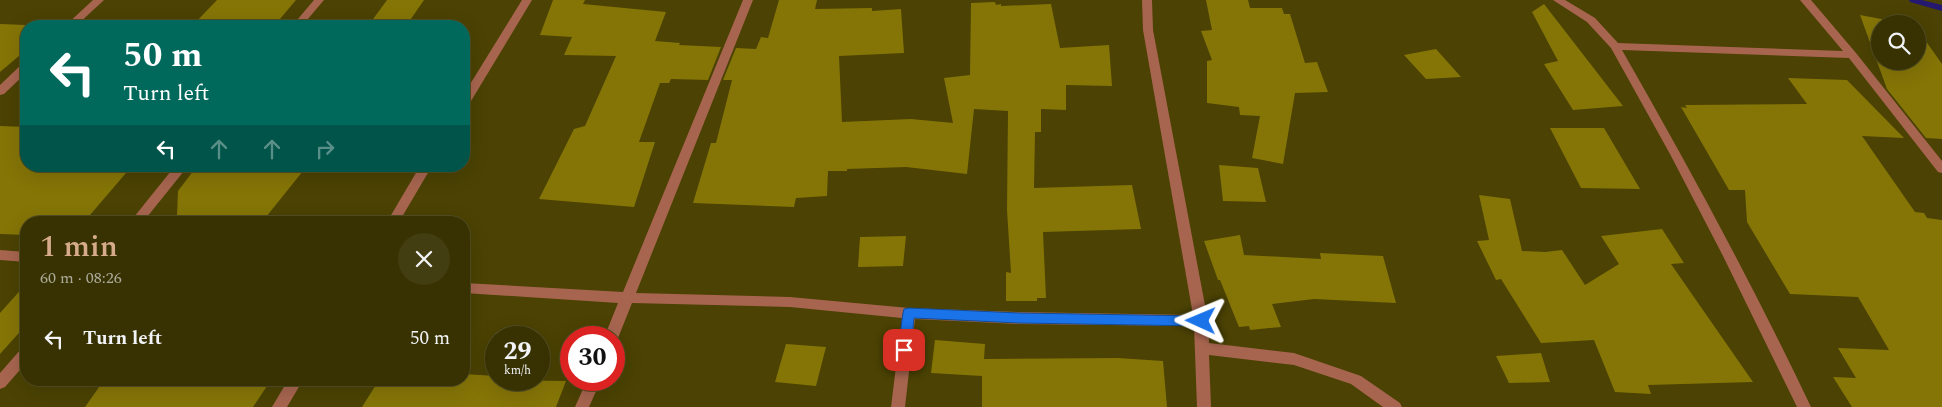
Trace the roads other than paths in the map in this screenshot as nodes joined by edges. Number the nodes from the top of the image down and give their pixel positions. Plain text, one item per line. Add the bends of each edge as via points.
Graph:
1 (99, 0) edge
2 (319, 0) edge
3 (527, 0) edge
4 (748, 0) edge
5 (1147, 0) edge
6 (1558, 0) edge
7 (1805, 0) edge
8 (77, 20) edge
9 (302, 20) edge
10 (1615, 46) junction
11 (1852, 55) junction
12 (20, 73) edge
13 (0, 91) edge
14 (470, 93) edge
15 (1942, 169) edge
16 (177, 172) edge
17 (422, 172) edge
18 (141, 216) edge
19 (397, 216) edge
20 (0, 255) edge
21 (20, 257) edge
22 (470, 288) edge
23 (628, 298) junction
24 (909, 313) junction
25 (1201, 321) junction
26 (617, 326) edge
27 (1202, 348) junction
28 (20, 360) edge
29 (0, 383) edge
30 (292, 386) edge
31 (589, 391) edge
32 (279, 407) edge
33 (582, 407) edge
34 (898, 407) edge
35 (1204, 407) edge
36 (1395, 407) edge
37 (1804, 407) edge

1 - 8 street
2 - 9 street
3 - 14 street
4 - 23 street
5 - 25 street via 1148,30
6 - 10 street via 1591,20
7 - 11 street
10 - 11 street
10 - 37 street via 1725,247
11 - 15 street
12 - 13 street
16 - 18 street
17 - 19 street
20 - 21 street
22 - 23 street
23 - 24 street via 790,302
23 - 26 street
24 - 25 street
24 - 34 street
25 - 27 street
27 - 35 street
27 - 36 street via 1294,359 1356,380
28 - 29 street
30 - 32 street
31 - 33 street

